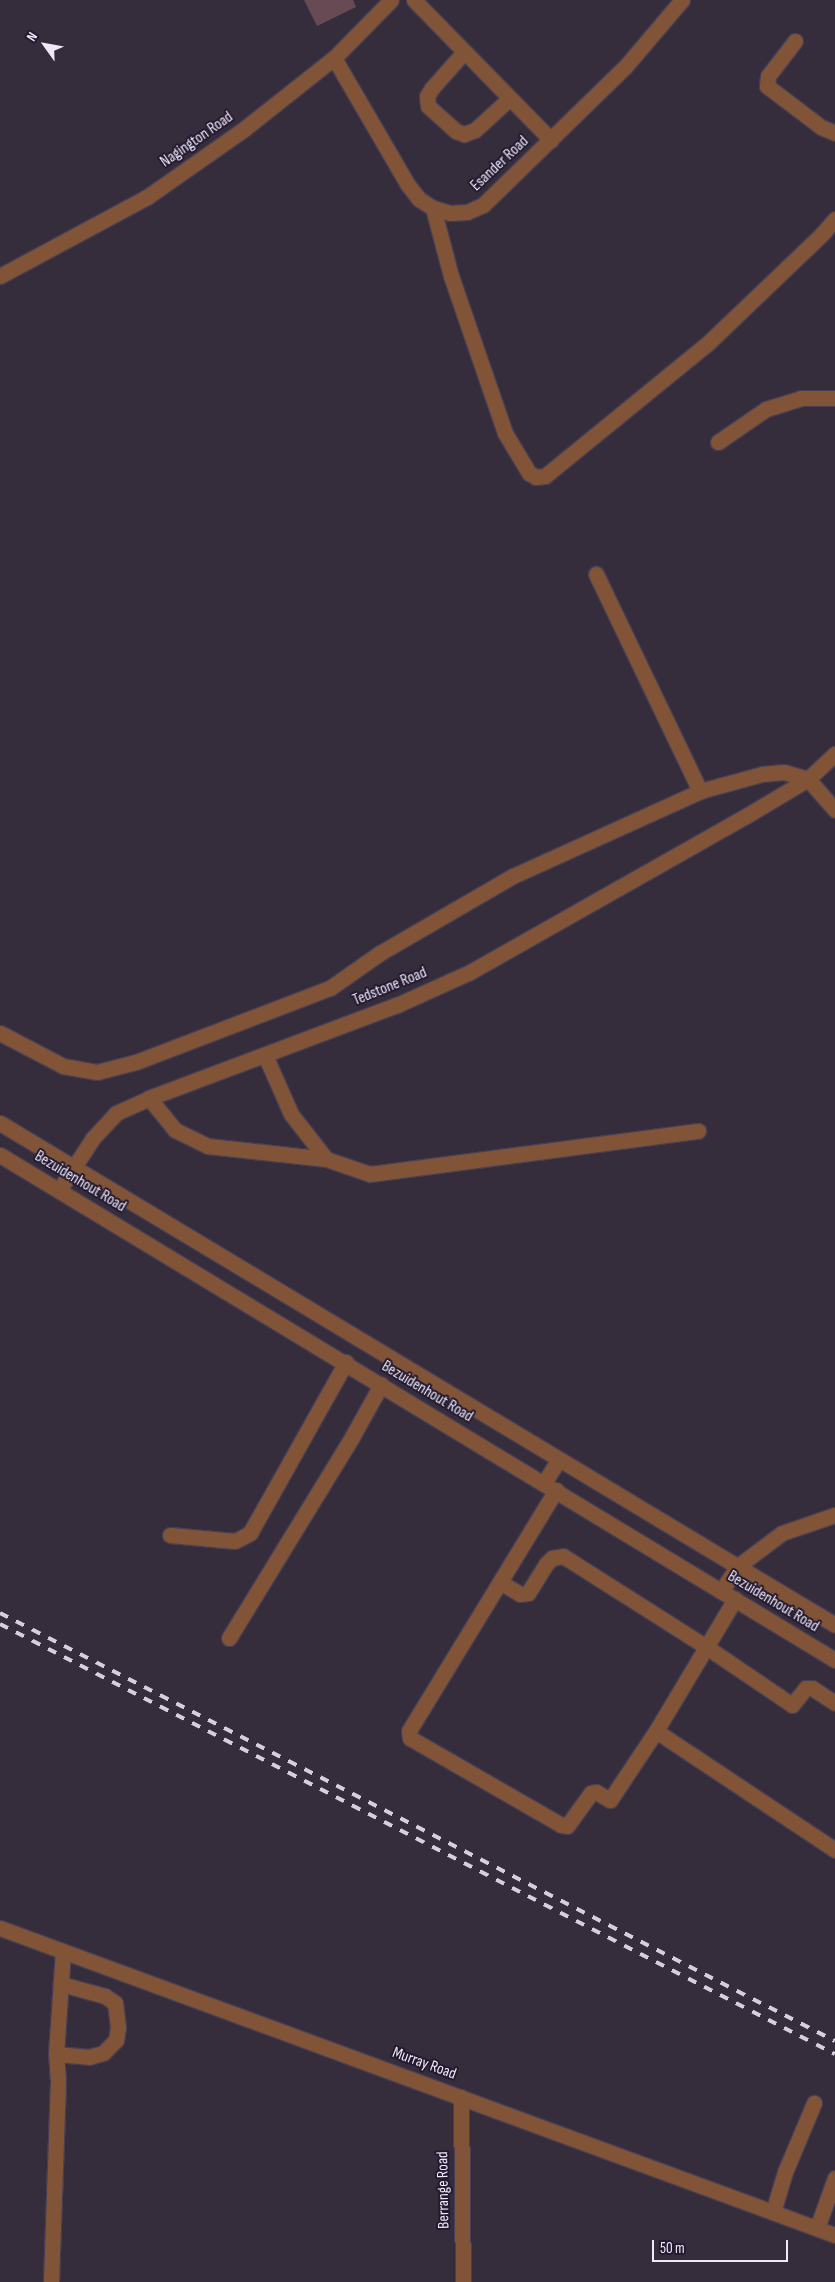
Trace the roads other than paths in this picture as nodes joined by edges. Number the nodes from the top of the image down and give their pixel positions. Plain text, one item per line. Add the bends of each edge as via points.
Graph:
1 (391, 0) edge
2 (414, 0) edge
3 (682, 0) edge
4 (795, 41) dead end
5 (464, 52) junction
6 (334, 58) junction
7 (510, 98) junction
8 (835, 132) edge
9 (550, 140) junction
10 (433, 208) junction
11 (835, 218) edge
12 (0, 276) edge
13 (835, 398) edge
14 (718, 442) dead end
15 (596, 574) dead end
16 (835, 754) edge
17 (808, 779) junction
18 (700, 791) junction
19 (835, 810) edge
20 (0, 1032) edge
21 (265, 1054) junction
22 (150, 1098) junction
23 (2, 1129) edge
24 (698, 1131) dead end
25 (0, 1155) edge
26 (326, 1158) junction
27 (74, 1168) junction
28 (60, 1190) junction
29 (353, 1336) junction
30 (342, 1360) junction
31 (381, 1384) junction
32 (559, 1459) junction
33 (550, 1487) junction
34 (835, 1515) edge
35 (170, 1535) dead end
36 (738, 1566) junction
37 (500, 1582) junction
38 (721, 1591) junction
39 (735, 1599) junction
40 (835, 1625) edge
41 (229, 1638) dead end
42 (706, 1646) junction
43 (835, 1660) edge
44 (835, 1703) edge
45 (656, 1731) junction
46 (835, 1850) edge
47 (0, 1928) edge
48 (63, 1951) junction
49 (61, 1984) junction
50 (56, 2054) junction
51 (461, 2097) junction
52 (814, 2103) dead end
53 (835, 2178) edge
54 (772, 2212) junction
55 (817, 2228) junction
56 (835, 2235) edge
57 (51, 2282) edge
58 (463, 2282) edge

1 - 6 street, Nagington Road
2 - 5 street
3 - 9 street, Esander Road via 625,67
4 - 8 street via 768,76 768,86 821,127
5 - 7 street
5 - 7 street via 432,88 427,96 428,106 456,131 464,134 475,130
6 - 10 street, Esander Road via 408,185 418,199
6 - 12 street, Nagington Road via 244,129 147,197
7 - 9 street
9 - 10 street, Esander Road via 483,205 467,212 450,213
10 - 11 street via 451,276 505,433 529,473 536,477 545,476 707,344
13 - 14 street via 801,398 766,409
15 - 18 street
16 - 17 street, Tedstone Road
17 - 18 street via 784,772 762,774
17 - 19 street
17 - 21 street, Tedstone Road via 470,972 397,1005
18 - 20 street via 513,876 380,953 330,988 136,1062 97,1072 62,1066
21 - 22 street, Tedstone Road
21 - 26 street via 291,1114
22 - 26 street via 175,1130 208,1146
22 - 27 street, Tedstone Road via 116,1113 93,1138
23 - 27 street, Bezuidenhout Road
24 - 26 street via 370,1174
25 - 28 street, Bezuidenhout Road
27 - 28 street, Tedstone Road
27 - 29 street, Bezuidenhout Road
28 - 30 street, Bezuidenhout Road
29 - 30 street
29 - 32 street, Bezuidenhout Road
30 - 31 street, Bezuidenhout Road
30 - 35 street via 250,1533 235,1541
31 - 33 street, Bezuidenhout Road
31 - 41 street
32 - 33 street
32 - 36 street, Bezuidenhout Road
33 - 37 street
33 - 38 street, Bezuidenhout Road
34 - 36 street via 782,1533
36 - 38 street
36 - 40 street, Bezuidenhout Road
37 - 42 street via 520,1594 528,1593 546,1564 552,1558 563,1556
37 - 45 street via 409,1731 410,1738 567,1826 591,1793 596,1792 610,1800
38 - 39 street, Bezuidenhout Road
39 - 42 street
39 - 43 street, Bezuidenhout Road
42 - 44 street via 792,1705 806,1688 812,1688
42 - 45 street
45 - 46 street
47 - 48 street, Murray Road
48 - 49 street
48 - 51 street, Murray Road
49 - 50 street
49 - 50 street via 105,1996 116,2003 118,2027 116,2040 103,2053 89,2057
50 - 57 street via 58,2081
51 - 54 street, Murray Road
51 - 58 street, Berrange Road
52 - 54 street
53 - 55 street
54 - 55 street, Murray Road
55 - 56 street, Murray Road

